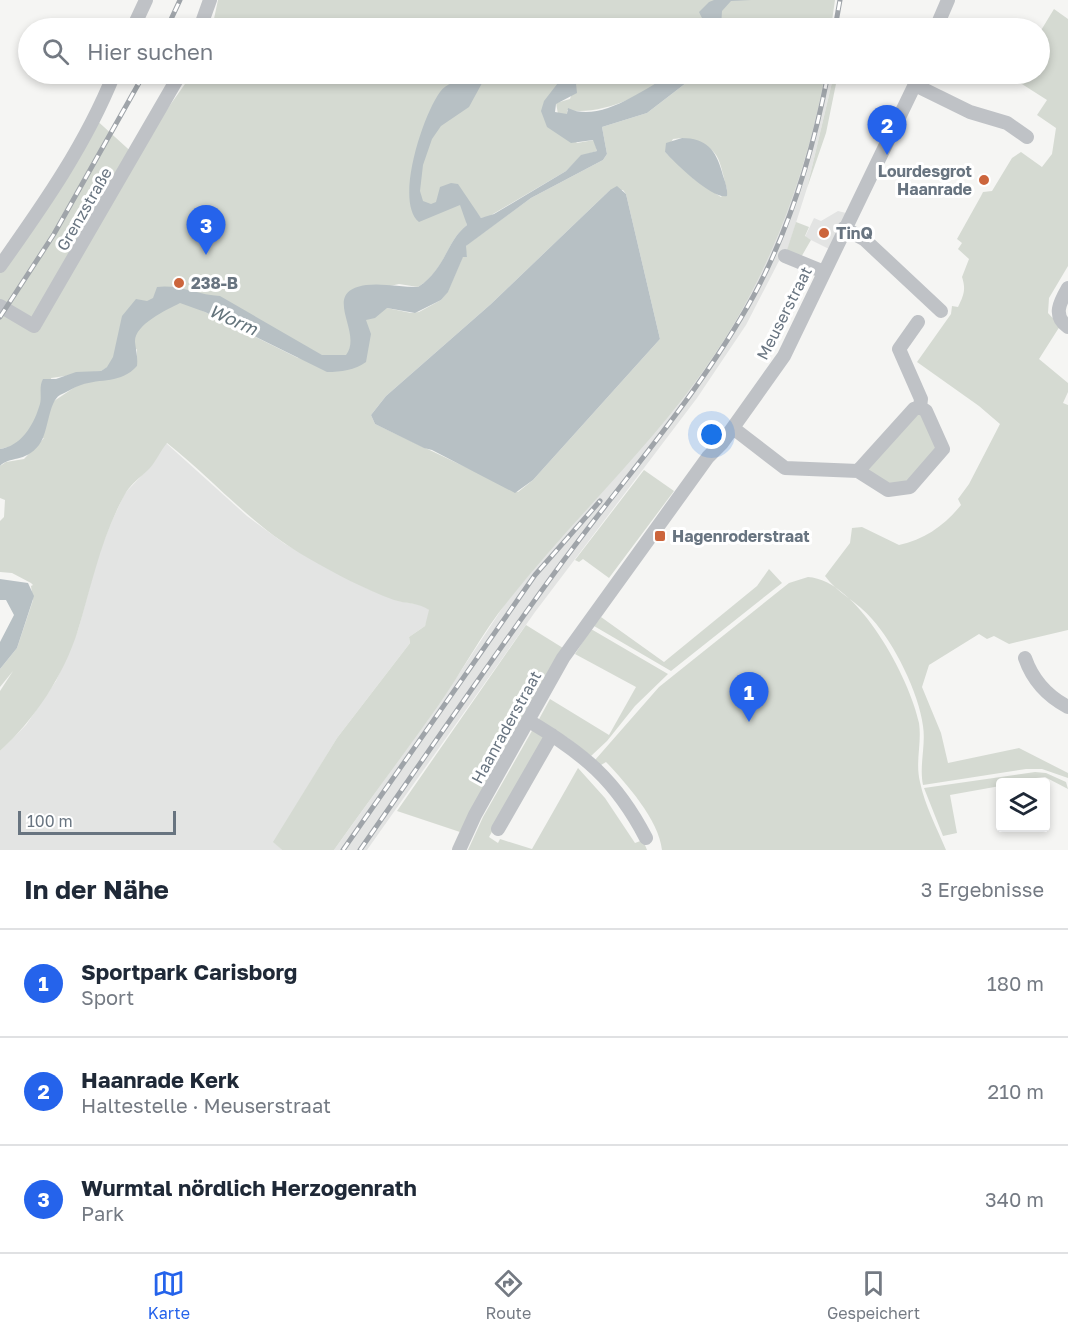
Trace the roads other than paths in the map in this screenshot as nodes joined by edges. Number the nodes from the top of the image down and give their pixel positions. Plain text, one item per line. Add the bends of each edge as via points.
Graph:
1 (146, 0) edge
2 (210, 0) edge
3 (948, 0) edge
4 (138, 18) edge
5 (204, 18) edge
6 (940, 18) edge
7 (110, 84) edge
8 (174, 84) edge
9 (915, 84) edge
10 (925, 84) edge
11 (1027, 136) dead end
12 (844, 228) junction
13 (785, 255) dead end
14 (0, 266) edge
15 (824, 272) junction
16 (1068, 288) edge
17 (0, 306) edge
18 (941, 311) dead end
19 (918, 322) dead end
20 (1064, 323) edge
21 (920, 407) junction
22 (733, 428) junction
23 (858, 471) junction
24 (586, 622) joint
25 (1025, 658) dead end
26 (1068, 707) edge
27 (529, 721) junction
28 (552, 735) junction
29 (498, 829) dead end
30 (646, 838) dead end
31 (459, 850) edge

1 - 4 street
2 - 5 street
3 - 6 street
7 - 14 street via 75,157
8 - 17 street, Grenzstraße via 34,326
9 - 12 street, Meuserstraat
10 - 11 street, Meuserstraat via 970,112 1007,123
12 - 15 street, Meuserstraat
12 - 18 street via 864,239
13 - 15 street
15 - 22 street, Meuserstraat via 784,356
16 - 20 street via 1058,307
19 - 21 street via 899,349 921,399
21 - 23 street
21 - 23 street via 926,411 943,449 913,484 888,490
22 - 23 street via 785,468
22 - 24 street, Meuserstraat
24 - 27 street, Haanraderstraat
25 - 26 street via 1035,681
27 - 28 street
27 - 31 street, Haanraderstraat
28 - 29 street
28 - 30 street via 598,770

